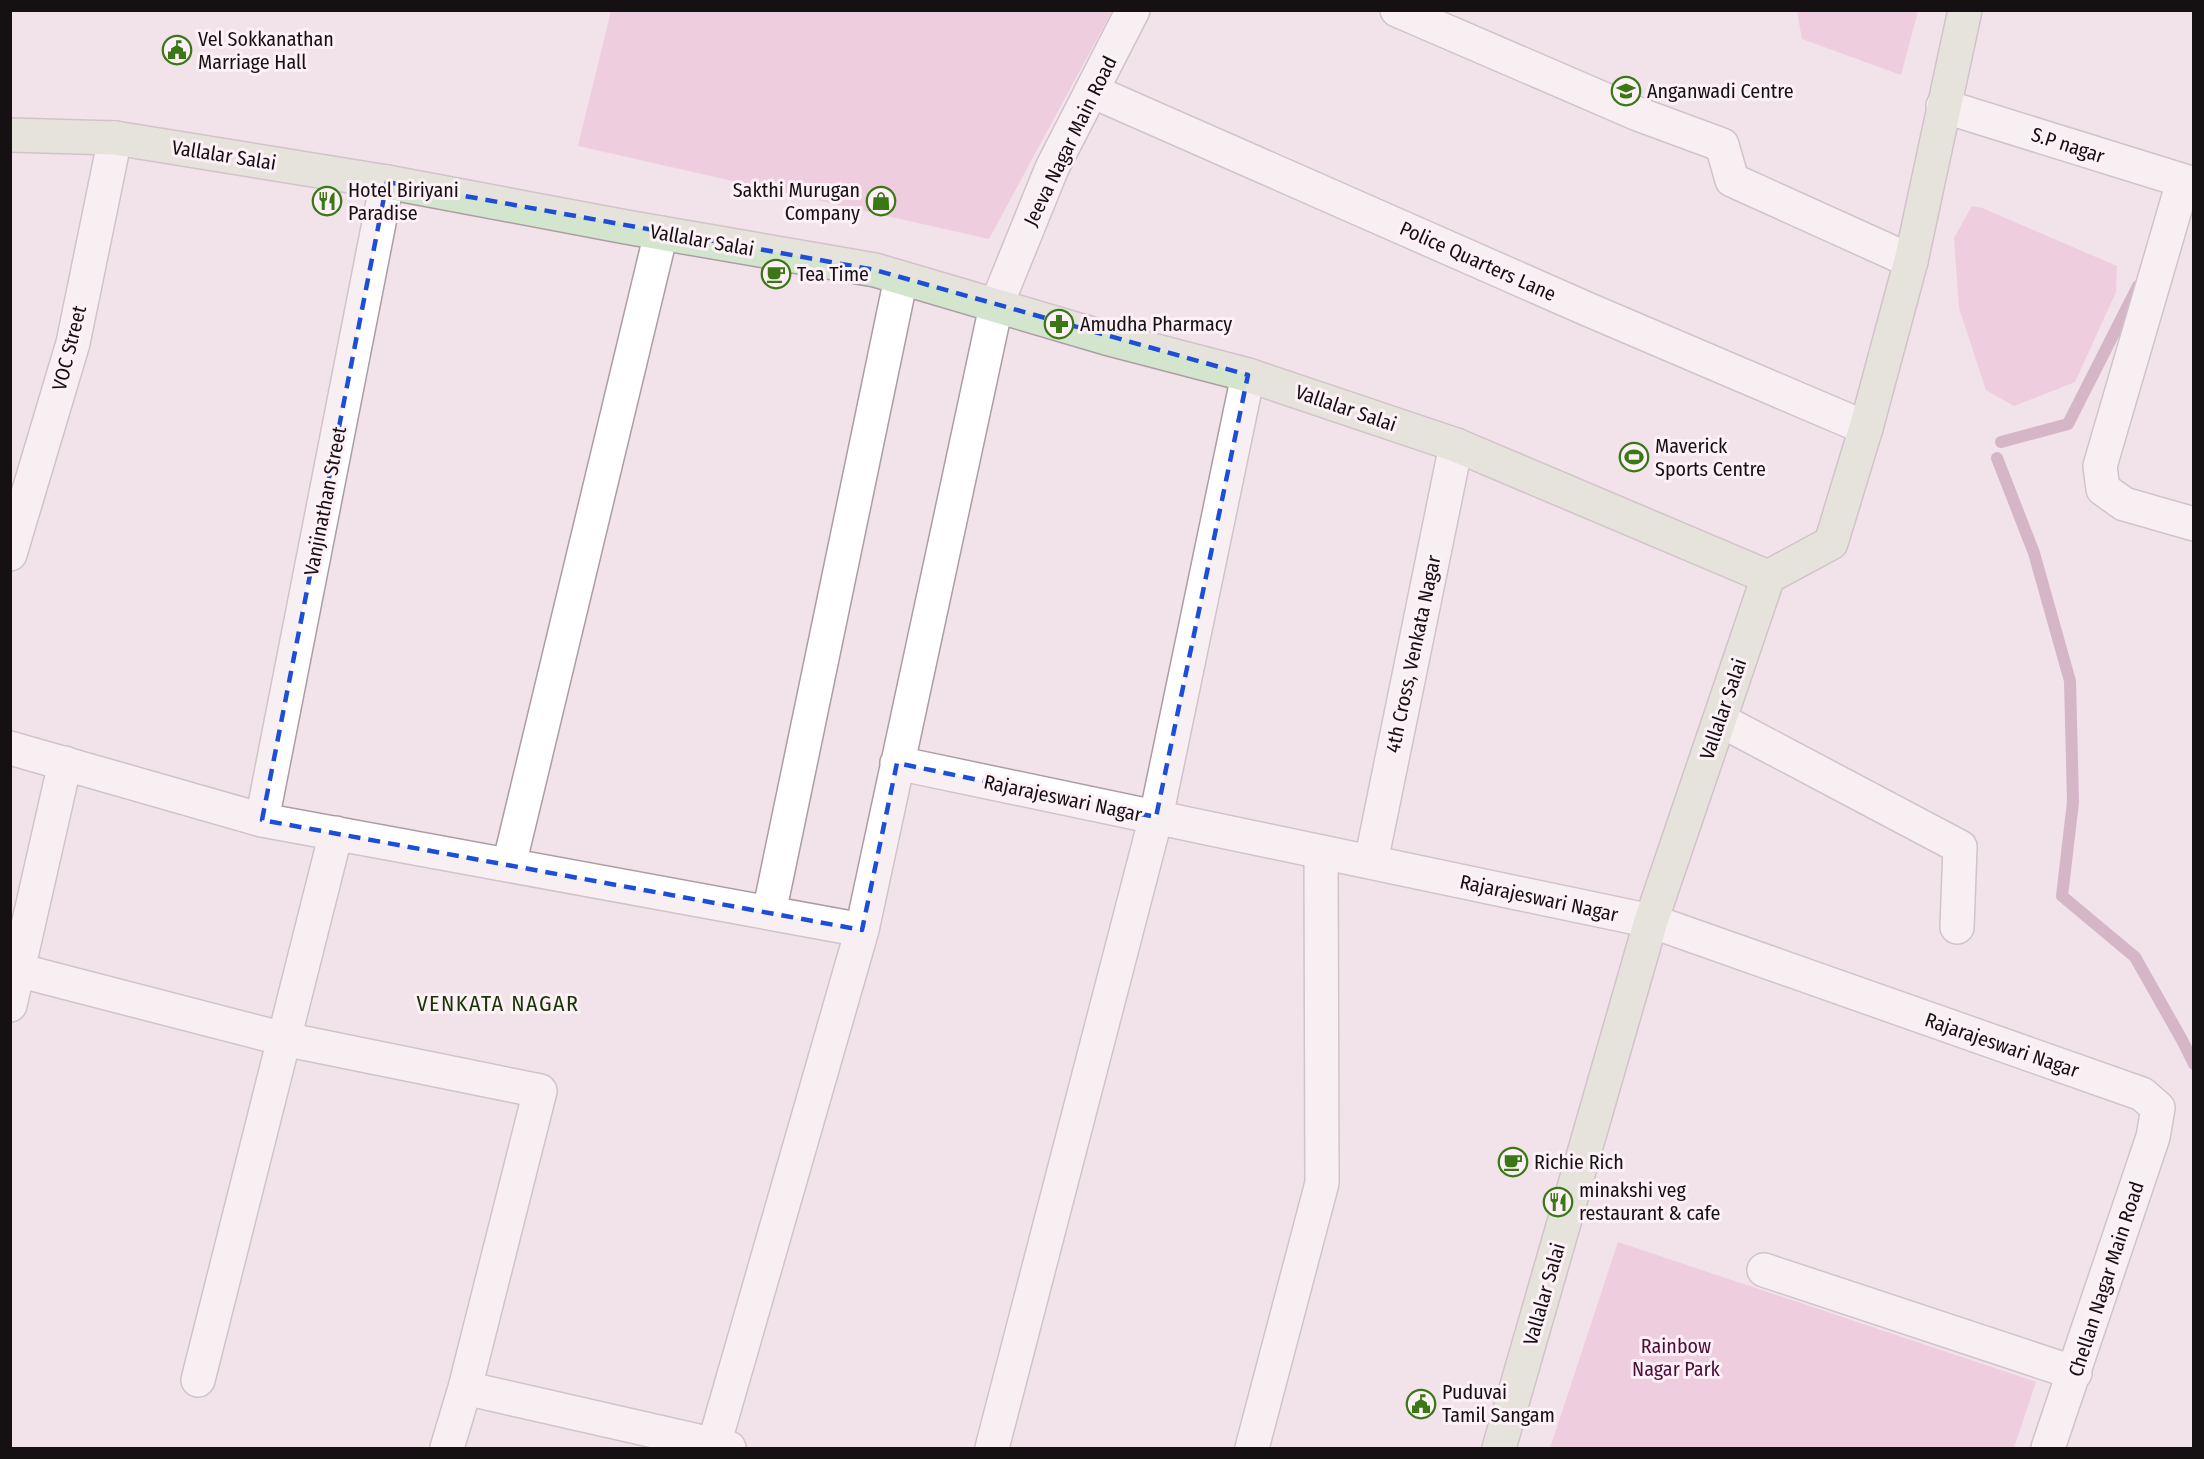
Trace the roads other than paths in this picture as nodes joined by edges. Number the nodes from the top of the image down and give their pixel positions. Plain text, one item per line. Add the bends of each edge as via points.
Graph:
1 (1133, 10) edge
2 (1397, 10) edge
3 (1965, 10) edge
4 (1092, 91) junction
5 (1943, 106) junction
6 (10, 135) edge
7 (115, 138) junction
8 (387, 182) junction
9 (2188, 183) edge
10 (661, 233) junction
11 (1911, 261) junction
12 (901, 278) junction
13 (996, 306) junction
14 (1248, 375) junction
15 (1866, 428) junction
16 (1456, 445) junction
17 (2193, 524) edge
18 (10, 554) edge
19 (1768, 577) junction
20 (1719, 720) junction
21 (10, 748) edge
22 (64, 763) junction
23 (897, 763) junction
24 (1156, 817) junction
25 (262, 819) junction
26 (336, 833) junction
27 (1321, 852) junction
28 (1371, 862) junction
29 (509, 865) junction
30 (769, 913) junction
31 (1651, 921) junction
32 (1957, 927) dead end
33 (862, 930) junction
34 (14, 969) edge
35 (10, 1005) edge
36 (284, 1040) junction
37 (2158, 1108) joint
38 (1764, 1270) dead end
39 (2075, 1373) junction
40 (198, 1380) dead end
41 (465, 1388) junction
42 (718, 1447) edge
43 (447, 1449) edge
44 (992, 1449) edge
45 (1252, 1449) edge
46 (1499, 1449) edge
47 (2048, 1449) edge

1 - 4 street, Jeeva Nagar Main Road
2 - 11 street via 1638,114 1722,145 1732,180
3 - 5 street
4 - 13 street, Jeeva Nagar Main Road via 1052,168
4 - 15 street, Police Quarters Lane
5 - 9 street, S.P nagar
5 - 11 street
6 - 7 street, Vallalar Salai
7 - 8 street, Vallalar Salai
7 - 18 street, VOC Street via 73,343
8 - 10 street, Vallalar Salai
8 - 25 street, Vanjinathan Street
9 - 17 street via 2100,465 2103,489 2124,504
10 - 12 street, Vallalar Salai via 875,270
10 - 29 street
11 - 15 street
12 - 13 street, Vallalar Salai
12 - 30 street
13 - 14 street, Vallalar Salai
13 - 23 street, Jeeva Nagar Main Road
14 - 16 street, Vallalar Salai
14 - 24 street
15 - 19 street via 1831,543
16 - 19 street, Vallalar Salai
16 - 28 street, 4th Cross, Venkata Nagar
19 - 20 street, Vallalar Salai
20 - 31 street, Vallalar Salai
20 - 32 street via 1960,848
21 - 22 street
22 - 25 street
22 - 34 street
23 - 24 street, Rajarajeswari Nagar
23 - 33 street, Jeeva Nagar Main Road
24 - 27 street, Rajarajeswari Nagar
24 - 44 street
25 - 26 street
26 - 29 street
26 - 36 street
27 - 28 street, Rajarajeswari Nagar
27 - 45 street via 1322,1183
28 - 31 street, Rajarajeswari Nagar
29 - 30 street
30 - 33 street
31 - 37 street, Rajarajeswari Nagar via 2142,1094
31 - 46 street, Vallalar Salai
33 - 42 street, Jeeva Nagar Main Road
34 - 35 street
34 - 36 street
36 - 40 street
36 - 41 street via 540,1091
37 - 39 street, Chellan Nagar Main Road via 2153,1137
38 - 39 street
39 - 47 street, Chellan Nagar Main Road
41 - 42 street
41 - 43 street

